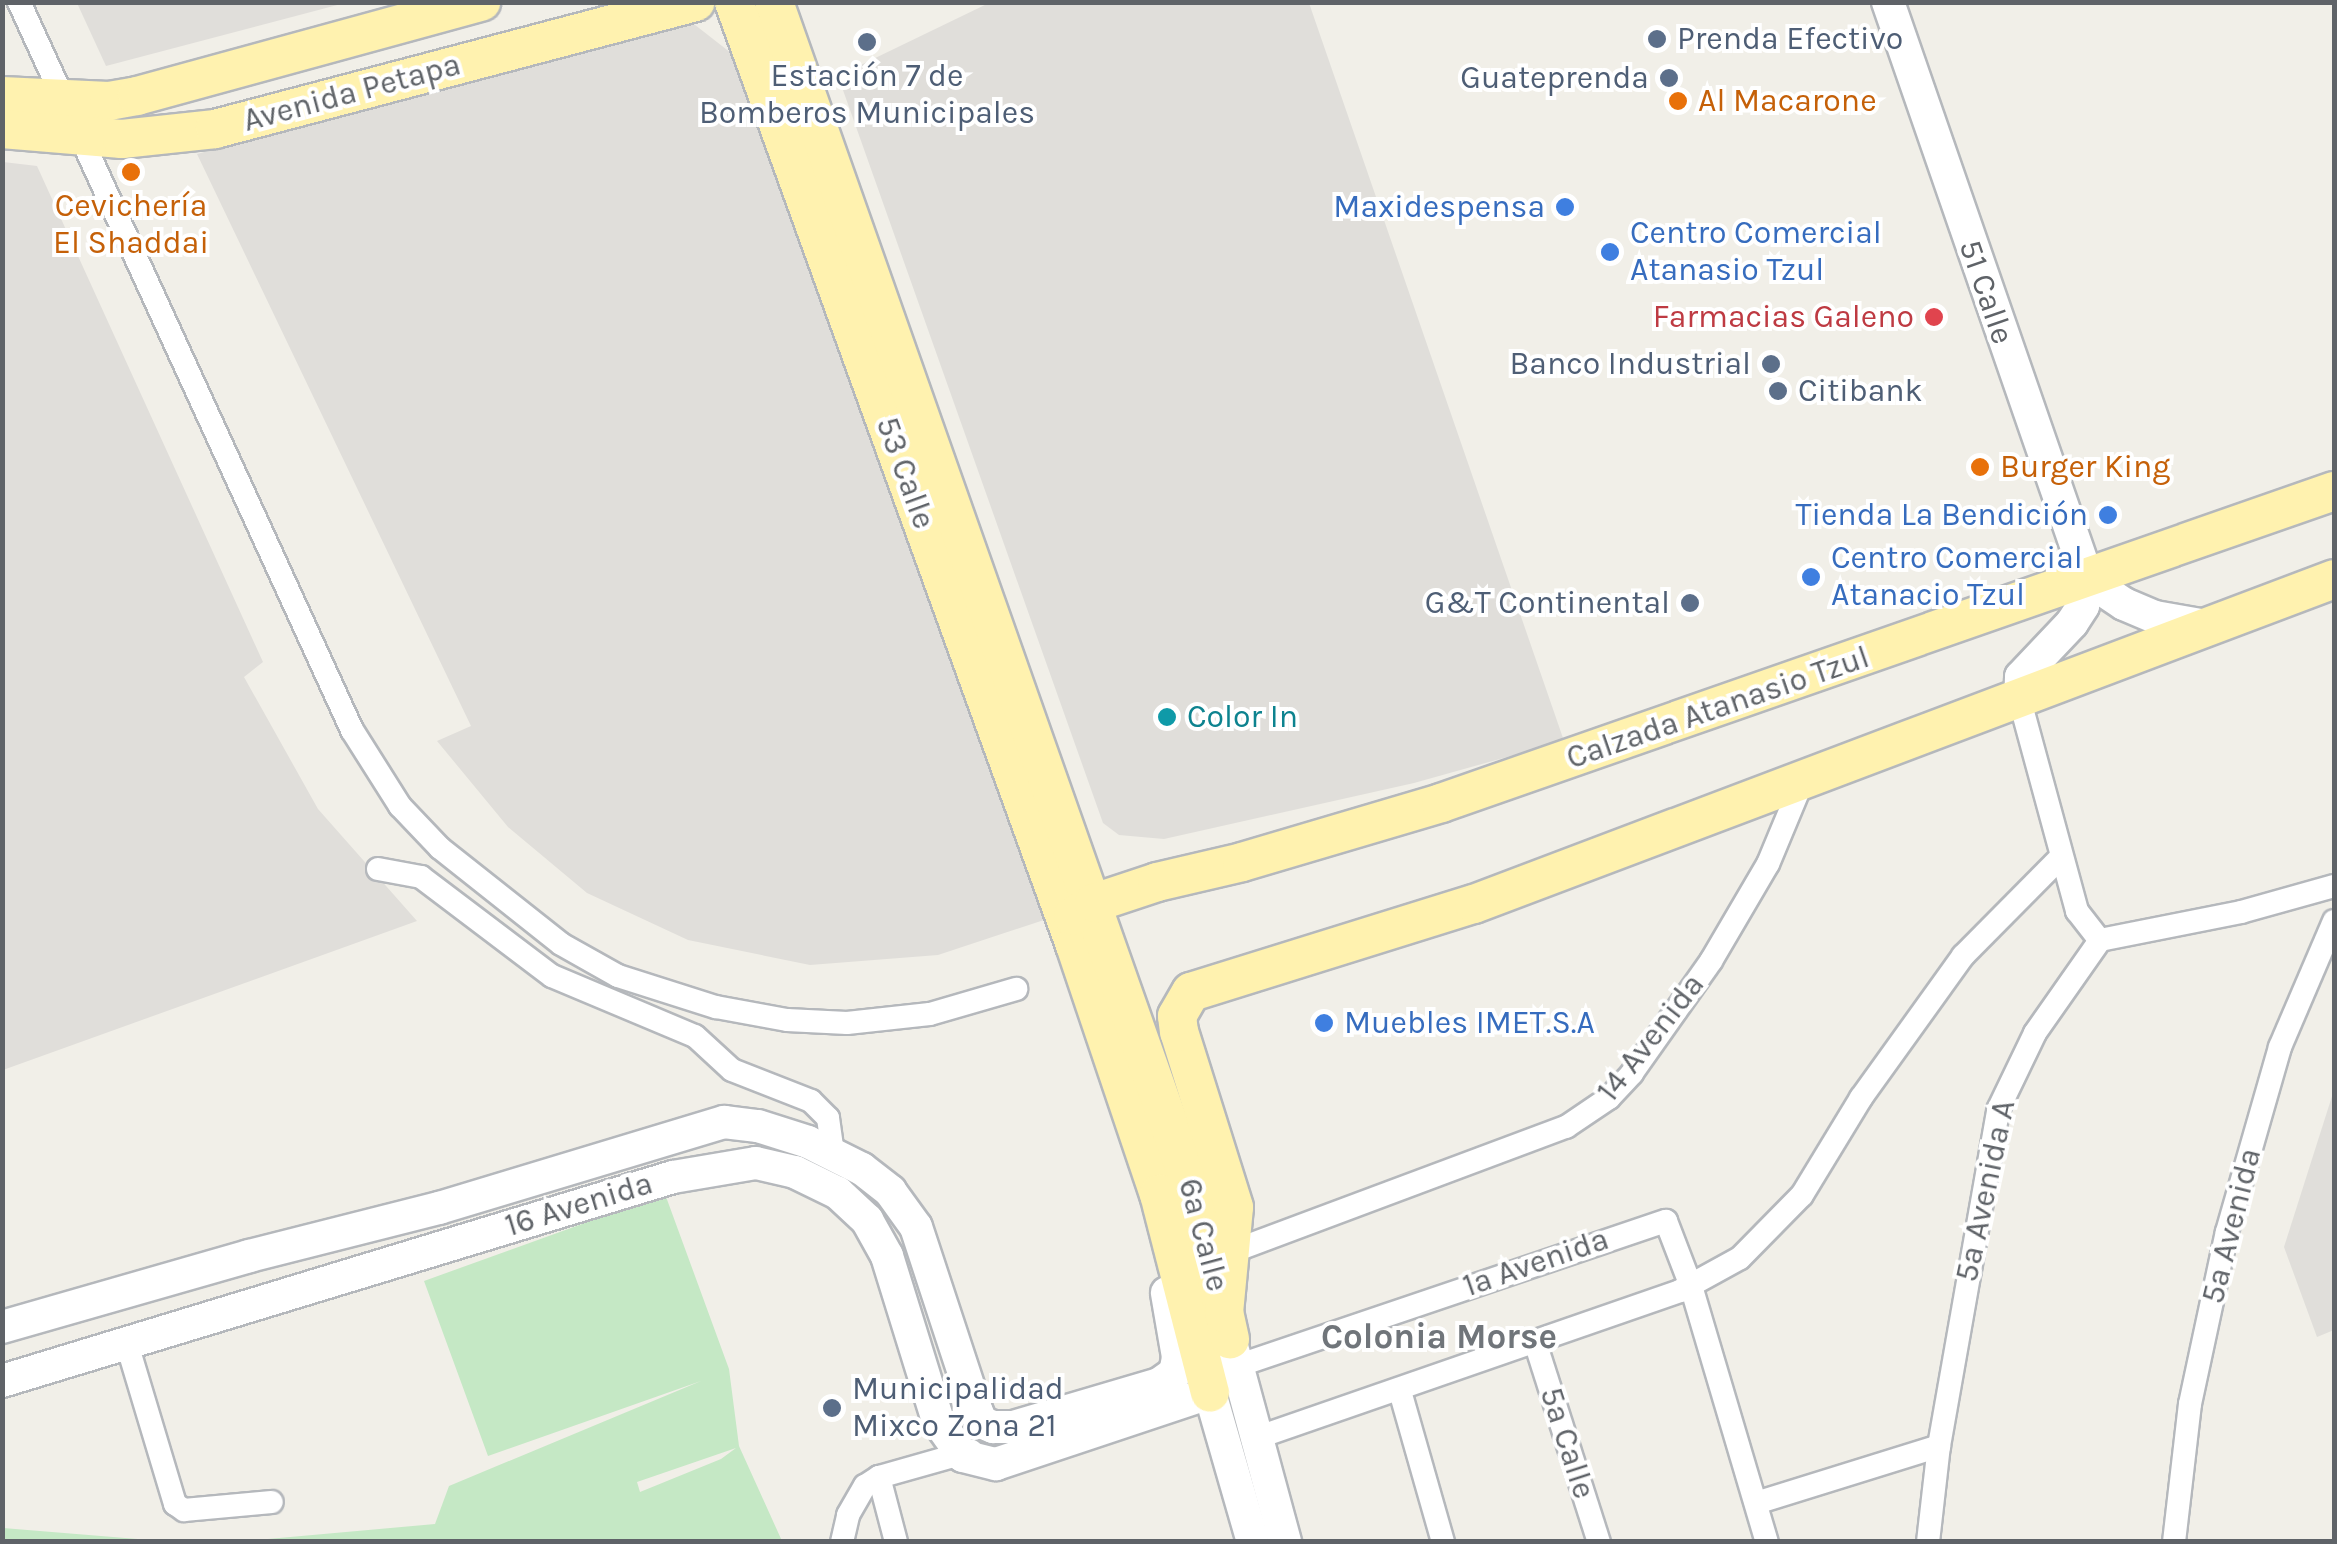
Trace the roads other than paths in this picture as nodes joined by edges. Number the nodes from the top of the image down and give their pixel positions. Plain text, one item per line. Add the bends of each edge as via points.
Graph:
1 (19, 2) edge
2 (481, 2) edge
3 (696, 2) edge
4 (734, 2) edge
5 (774, 2) edge
6 (1888, 2) edge
7 (2, 96) edge
8 (64, 100) junction
9 (2, 129) edge
10 (82, 137) junction
11 (2334, 491) edge
12 (2334, 579) edge
13 (2088, 580) junction
14 (2217, 627) junction
15 (2020, 701) junction
16 (1803, 780) junction
17 (1054, 791) junction
18 (2060, 858) junction
19 (378, 869) dead end
20 (1156, 882) junction
21 (2334, 886) edge
22 (2334, 921) edge
23 (1085, 925) junction
24 (2100, 940) junction
25 (1103, 979) junction
26 (1016, 989) dead end
27 (833, 1155) junction
28 (1159, 1194) junction
29 (1231, 1252) junction
30 (1691, 1286) junction
31 (2, 1327) edge
32 (1230, 1339) junction
33 (127, 1344) junction
34 (1536, 1344) junction
35 (2, 1381) edge
36 (1400, 1391) junction
37 (1210, 1393) junction
38 (1003, 1427) junction
39 (1256, 1438) junction
40 (1939, 1446) junction
41 (963, 1456) junction
42 (879, 1477) junction
43 (272, 1502) dead end
44 (1756, 1503) junction
45 (842, 1542) edge
46 (896, 1542) edge
47 (1253, 1542) edge
48 (1285, 1542) edge
49 (1443, 1542) edge
50 (1599, 1542) edge
51 (1767, 1542) edge
52 (1928, 1542) edge
53 (2174, 1542) edge

1 - 8 street
2 - 8 main road, Avenida Petapa via 137,96
3 - 10 main road, Avenida Petapa via 214,130
4 - 23 main road, 53 Calle
5 - 17 main road, 53 Calle
6 - 13 main road, 51 Calle
7 - 8 main road, Avenida Petapa
8 - 10 street
9 - 10 main road, Avenida Petapa
10 - 26 street via 352,730 400,806 440,848 561,944 618,976 716,1007 847,1023 930,1014
11 - 13 main road, Calzada Atanasio Tzul
12 - 14 main road
13 - 14 main road via 2155,616
13 - 15 main road via 2072,623 2021,677
13 - 20 main road, Calzada Atanasio Tzul via 1440,803
14 - 15 main road
15 - 16 main road
15 - 18 street
16 - 29 street, 14 Avenida via 1768,864 1711,962 1609,1098 1566,1127
16 - 29 main road via 1474,904 1191,992 1177,1016 1179,1032 1234,1207
17 - 20 main road via 1104,868
17 - 23 main road, 53 Calle
18 - 24 street via 2077,911
18 - 30 street via 2005,910 1921,1010 1802,1195 1740,1258
19 - 27 street via 421,878 552,976 695,1036 732,1070 811,1100 828,1118
20 - 23 main road, Calzada Atanasio Tzul
21 - 24 street
22 - 53 street, 5a Avenida via 2280,1047 2227,1232 2190,1404
23 - 25 main road, 6a Calle
24 - 40 street, 5a Avenida A via 2035,1033 1998,1110
25 - 28 main road, 6a Calle
25 - 32 main road, 6a Calle via 1206,1229
27 - 31 main road, 16 Avenida via 758,1126 724,1122
27 - 38 main road, 16 Avenida via 890,1190 916,1227 981,1422
28 - 37 main road, 6a Calle
28 - 38 main road via 1149,1209 1174,1317 1175,1373 1159,1384
29 - 32 main road
30 - 32 street, 1a Avenida via 1666,1221
30 - 34 street
30 - 44 street
32 - 37 main road
32 - 39 main road, 6a Calle
33 - 35 main road, 16 Avenida
33 - 41 main road, 16 Avenida via 672,1176 756,1163 796,1172 838,1193 867,1220 887,1256 938,1421
33 - 43 street via 175,1504 184,1510
34 - 36 street
34 - 50 street, 5a Calle
36 - 39 street
36 - 49 street
37 - 41 main road via 996,1464
37 - 47 main road, 6a Calle
38 - 41 street
39 - 48 main road, 6a Calle
40 - 44 street
40 - 52 street, 5a Avenida A
41 - 42 street
42 - 45 street via 856,1498
42 - 46 street
44 - 51 street

